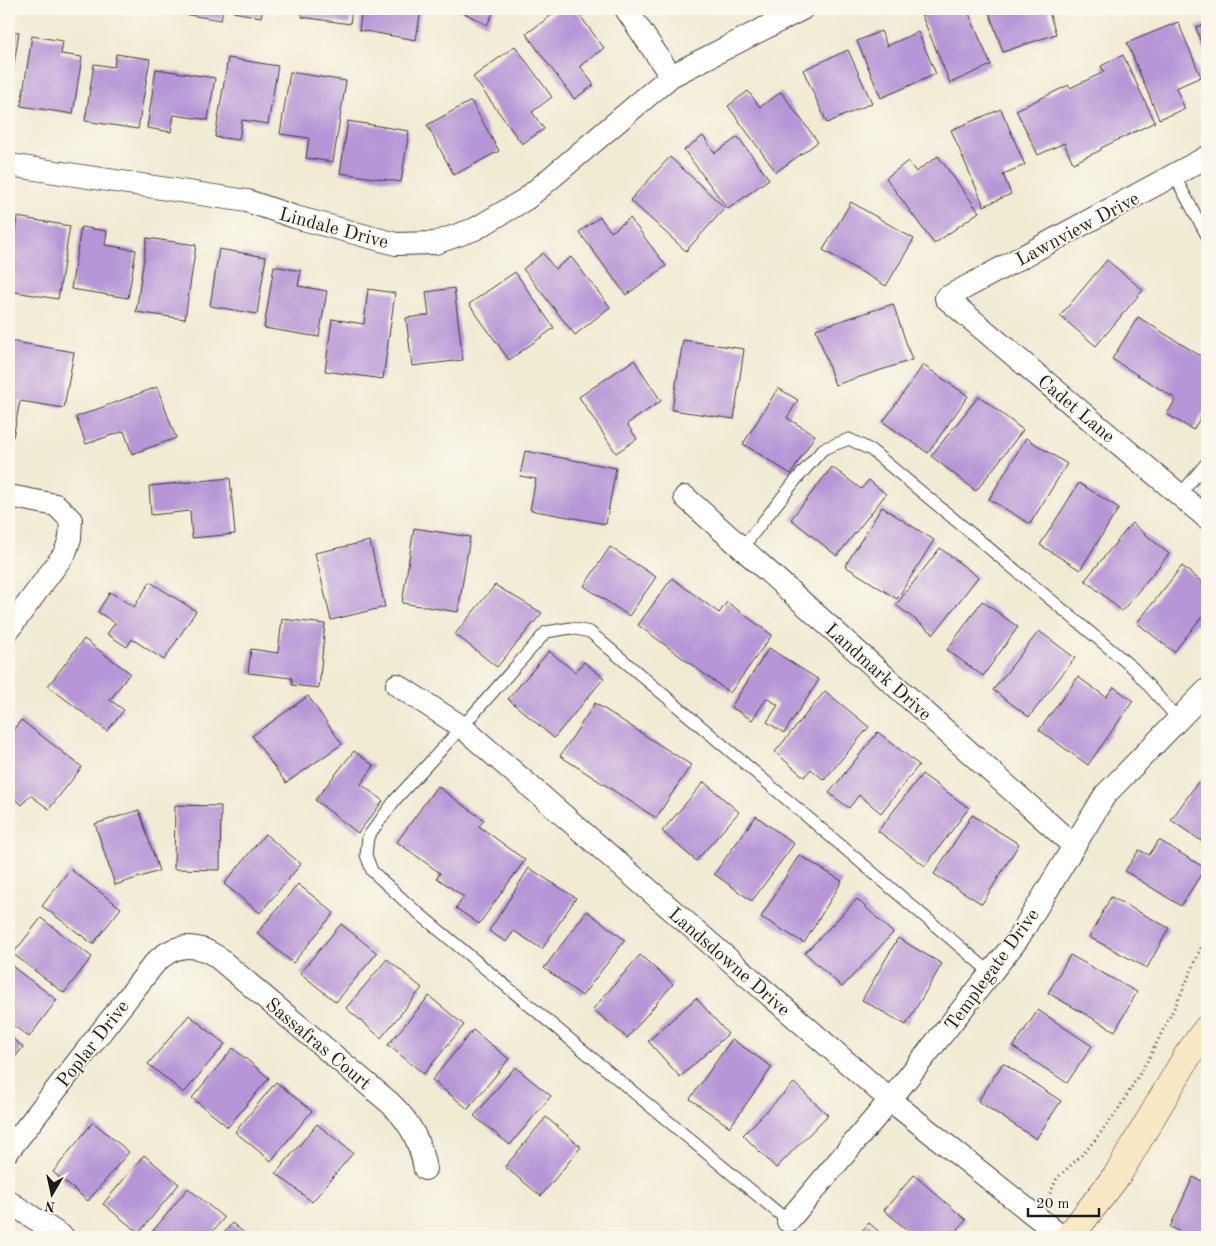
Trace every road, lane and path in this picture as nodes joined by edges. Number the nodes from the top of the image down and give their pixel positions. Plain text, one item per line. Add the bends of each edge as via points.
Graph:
1 (626, 9) edge
2 (802, 9) edge
3 (672, 76) junction
4 (1207, 157) edge
5 (9, 165) edge
6 (1174, 175) junction
7 (1207, 236) edge
8 (946, 298) joint
9 (1207, 462) edge
10 (1180, 495) junction
11 (9, 496) edge
12 (685, 498) dead end
13 (1207, 518) edge
14 (742, 548) junction
15 (9, 629) edge
16 (397, 685) dead end
17 (1207, 690) edge
18 (1178, 718) junction
19 (462, 728) junction
20 (1074, 846) junction
21 (1207, 936) edge
22 (183, 947) joint
23 (992, 973) junction
24 (1207, 1029) edge
25 (890, 1100) junction
26 (9, 1150) edge
27 (425, 1169) dead end
28 (9, 1202) edge
29 (1035, 1216) junction
30 (788, 1221) joint
31 (63, 1237) edge
32 (1013, 1237) edge
33 (1062, 1237) edge
34 (1069, 1237) edge

1 - 3 street
2 - 3 street, Lindale Drive
3 - 5 street, Lindale Drive via 526,199 475,229 435,243 396,244 294,218 247,201
4 - 6 street, Lawnview Drive
6 - 7 lane
6 - 8 street, Lawnview Drive
8 - 10 street, Cadet Lane
9 - 10 lane
10 - 13 street, Cadet Lane
11 - 15 street via 56,505 71,520 65,553
12 - 14 street, Landmark Drive
14 - 18 lane via 823,449 849,439 871,450 1133,668
14 - 20 street, Landmark Drive
16 - 19 street, Landsdowne Drive
17 - 18 street, Templegate Drive
18 - 20 street, Templegate Drive via 1105,795
19 - 23 lane via 546,632 571,628 590,632
19 - 25 street, Landsdowne Drive
19 - 30 lane via 395,800 368,837 366,855 372,871
20 - 23 street, Templegate Drive via 1017,940
21 - 29 path via 1182,994 1116,1113 1086,1151 1057,1178
22 - 26 street, Poplar Drive via 160,957 154,964
22 - 27 street, Sassafras Court via 204,950 216,956 401,1113 422,1153
23 - 25 street, Templegate Drive
24 - 34 street via 1188,1055 1118,1174
25 - 29 street, Landsdowne Drive
25 - 30 street, Templegate Drive
28 - 31 street
29 - 32 path
29 - 33 street, Landsdowne Drive

